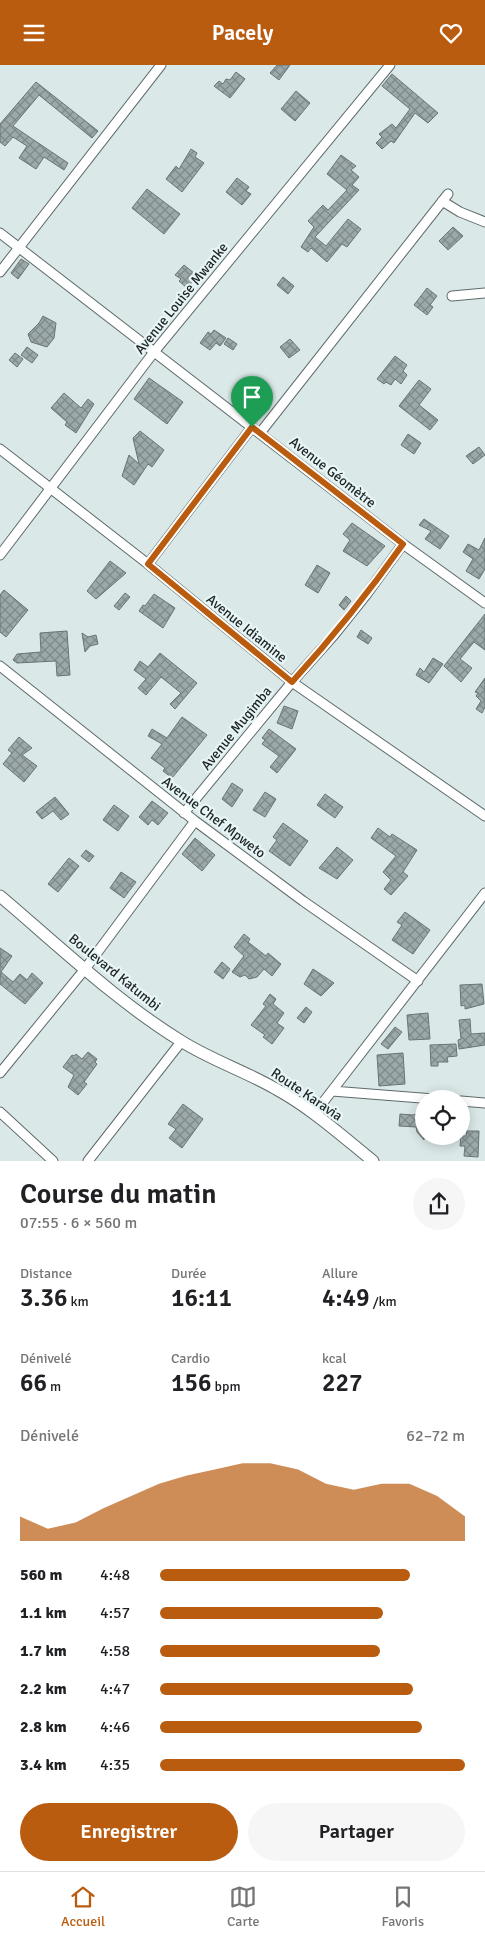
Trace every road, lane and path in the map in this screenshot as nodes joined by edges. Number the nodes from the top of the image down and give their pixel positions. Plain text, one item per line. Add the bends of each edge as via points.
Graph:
1 (161, 65) edge
2 (390, 65) edge
3 (485, 222) edge
4 (0, 233) edge
5 (19, 247) junction
6 (0, 272) edge
7 (485, 293) edge
8 (452, 296) dead end
9 (154, 352) junction
10 (252, 427) junction
11 (260, 433) junction
12 (0, 449) edge
13 (51, 488) junction
14 (403, 544) junction
15 (0, 555) edge
16 (148, 564) junction
17 (485, 603) edge
18 (0, 666) edge
19 (292, 682) junction
20 (184, 813) junction
21 (485, 816) edge
22 (195, 821) junction
23 (485, 893) edge
24 (0, 896) edge
25 (85, 969) junction
26 (418, 981) junction
27 (181, 1042) junction
28 (219, 1061) joint
29 (0, 1073) edge
30 (332, 1091) junction
31 (415, 1098) edge
32 (470, 1102) edge
33 (485, 1103) edge
34 (0, 1112) edge
35 (314, 1114) junction
36 (53, 1161) edge
37 (88, 1161) edge
38 (374, 1161) edge

1 - 5 street
2 - 9 street, Avenue Louise Mwanke
3 - 11 street via 460,212 445,197
4 - 5 street, Avenue Géomètre
5 - 6 street
5 - 9 street, Avenue Géomètre
7 - 8 street
9 - 10 street, Avenue Géomètre
9 - 13 street, Avenue Louise Mwanke
10 - 11 street, Avenue Géomètre
10 - 16 street
11 - 14 street, Avenue Géomètre
12 - 13 street, Avenue Idiamine
13 - 15 street, Avenue Louise Mwanke
13 - 16 street, Avenue Idiamine
14 - 17 street, Avenue Géomètre
14 - 19 street, Avenue Mugimba via 334,635
16 - 19 street, Avenue Idiamine
18 - 20 street, Avenue Chef Mpweto
19 - 20 street, Avenue Mugimba
19 - 21 street, Avenue Idiamine
20 - 22 street, Avenue Chef Mpweto
22 - 25 street
22 - 26 street, Avenue Chef Mpweto
23 - 26 street
24 - 25 street, Boulevard Katumbi
25 - 27 street, Boulevard Katumbi
25 - 29 street
26 - 30 street
27 - 28 street, Boulevard Katumbi
27 - 37 street
28 - 35 street, Route Karavia via 278,1090
30 - 31 street
30 - 35 street
32 - 33 street
34 - 36 street
35 - 38 street, Route Karavia

